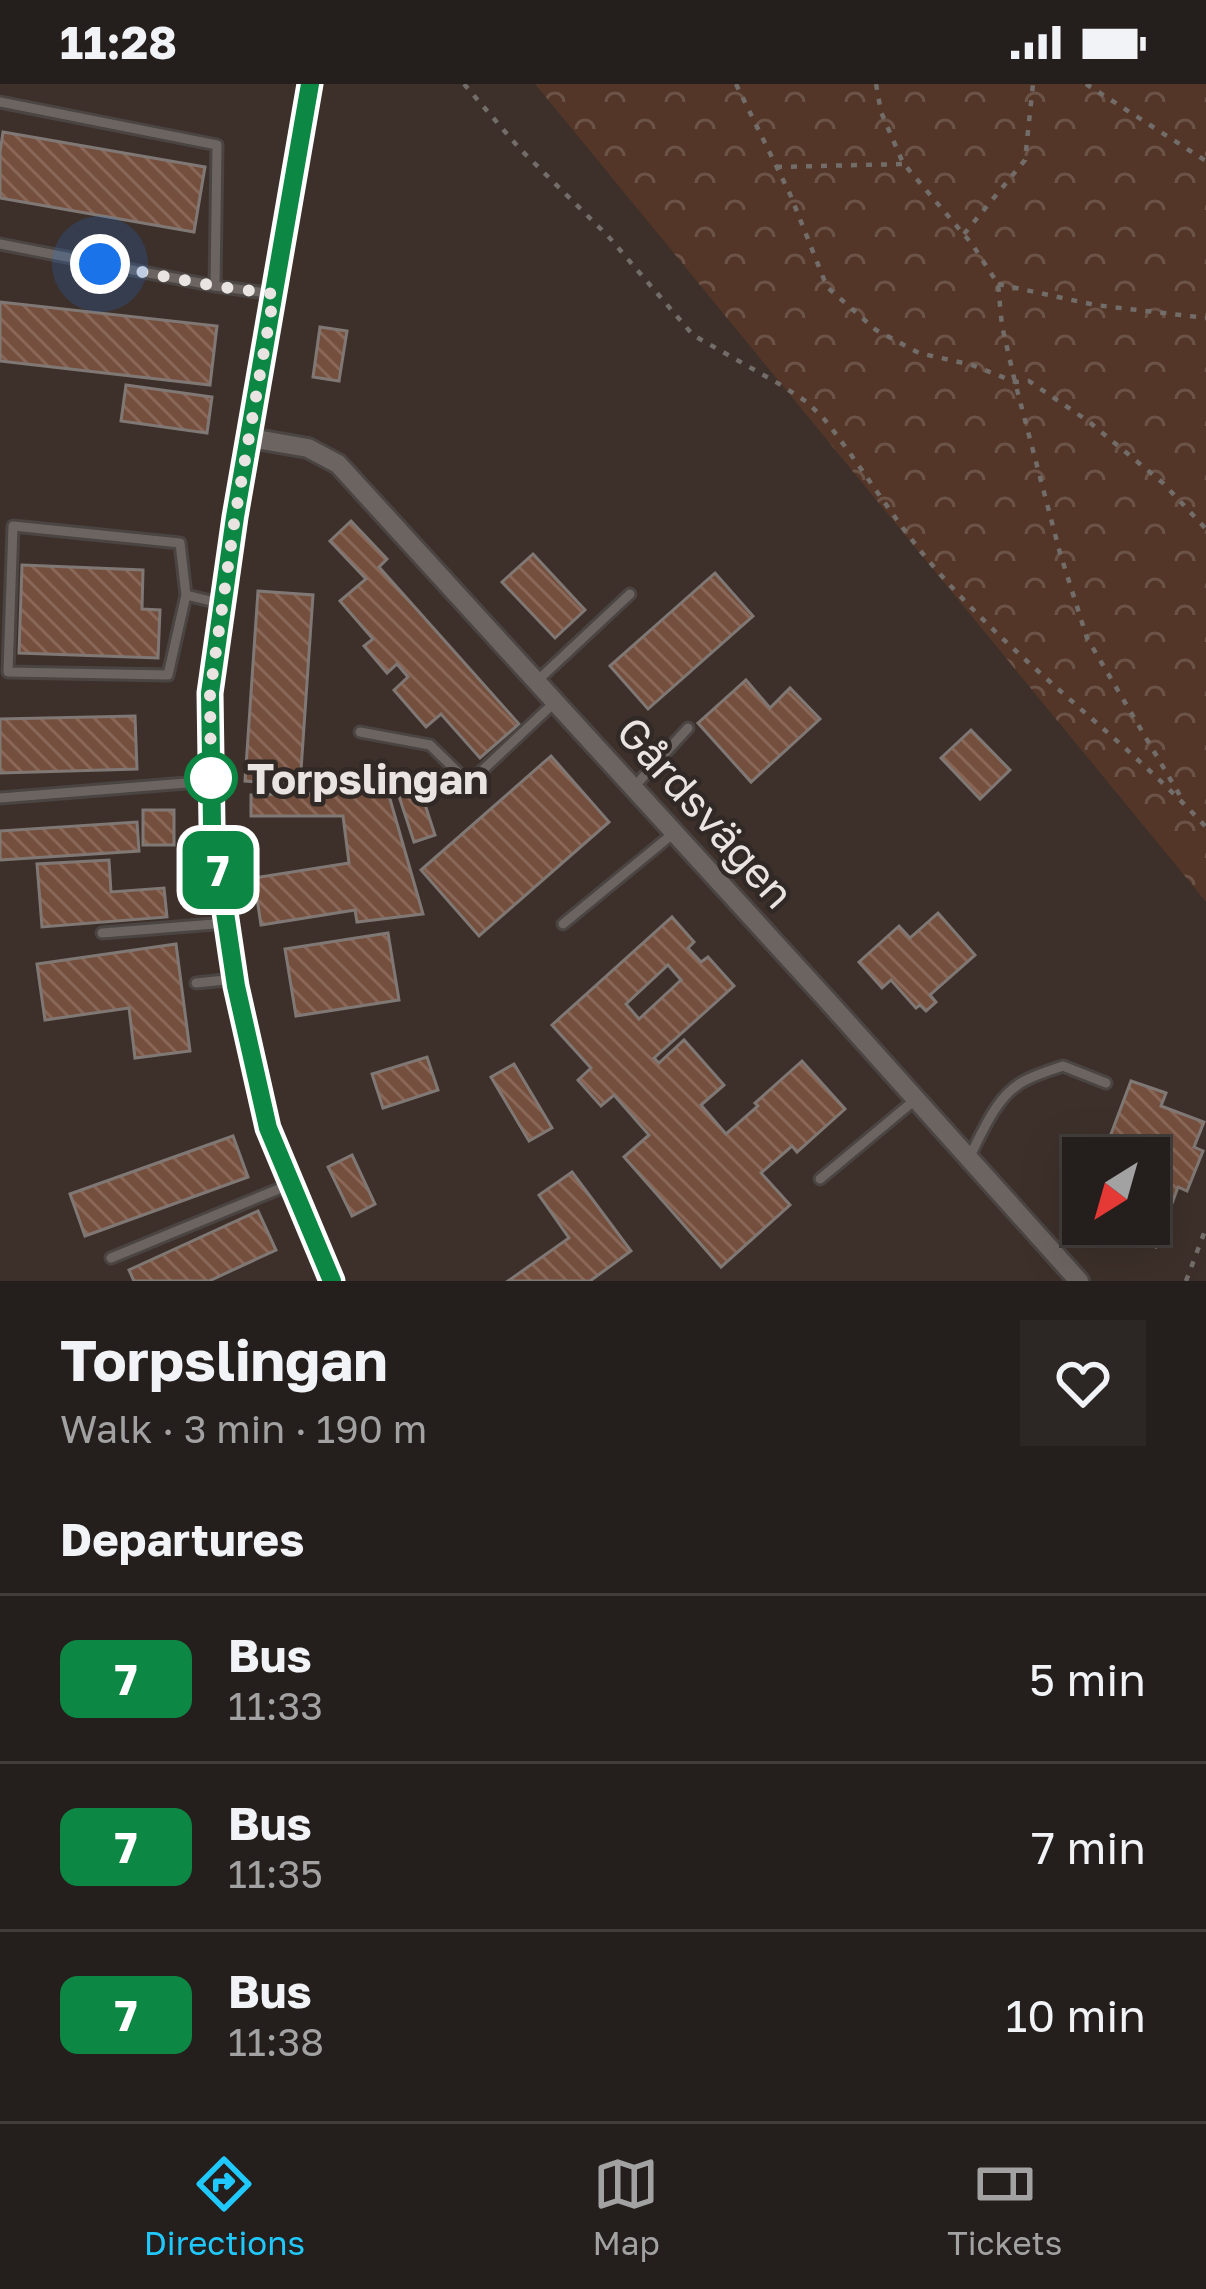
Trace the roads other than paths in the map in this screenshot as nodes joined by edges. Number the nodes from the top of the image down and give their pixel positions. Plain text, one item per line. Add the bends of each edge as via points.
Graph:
1 (310, 84) edge
2 (0, 102) edge
3 (0, 244) edge
4 (215, 286) junction
5 (274, 294) junction
6 (250, 438) junction
7 (630, 594) dead end
8 (186, 595) junction
9 (223, 604) junction
10 (537, 681) junction
11 (556, 701) junction
12 (688, 728) dead end
13 (361, 732) dead end
14 (211, 782) junction
15 (634, 787) junction
16 (0, 798) edge
17 (674, 832) junction
18 (226, 923) junction
19 (562, 924) dead end
20 (102, 933) dead end
21 (235, 980) junction
22 (196, 983) dead end
23 (1106, 1083) dead end
24 (916, 1099) junction
25 (969, 1158) junction
26 (820, 1179) dead end
27 (291, 1184) junction
28 (111, 1258) dead end
29 (332, 1281) edge
30 (1079, 1281) edge

1 - 5 street
2 - 4 lane via 218,145
3 - 4 lane
4 - 5 lane
5 - 6 street
6 - 9 street
6 - 10 street, Gårdsvägen via 308,448 338,464
7 - 10 lane
8 - 8 lane via 168,675 8,672 13,526 180,544
8 - 9 lane
9 - 14 street via 210,693
10 - 11 street, Gårdsvägen
11 - 13 lane via 470,783 430,745
11 - 15 street, Gårdsvägen
12 - 15 lane
14 - 16 lane
14 - 18 street
15 - 17 street, Gårdsvägen
17 - 19 lane
17 - 24 street, Gårdsvägen
18 - 20 lane
18 - 21 street
21 - 22 lane
21 - 27 street via 268,1128
23 - 25 lane via 1063,1066 1026,1080 991,1116
24 - 25 street, Gårdsvägen
24 - 26 lane
25 - 30 street, Gårdsvägen
27 - 28 lane
27 - 29 street

